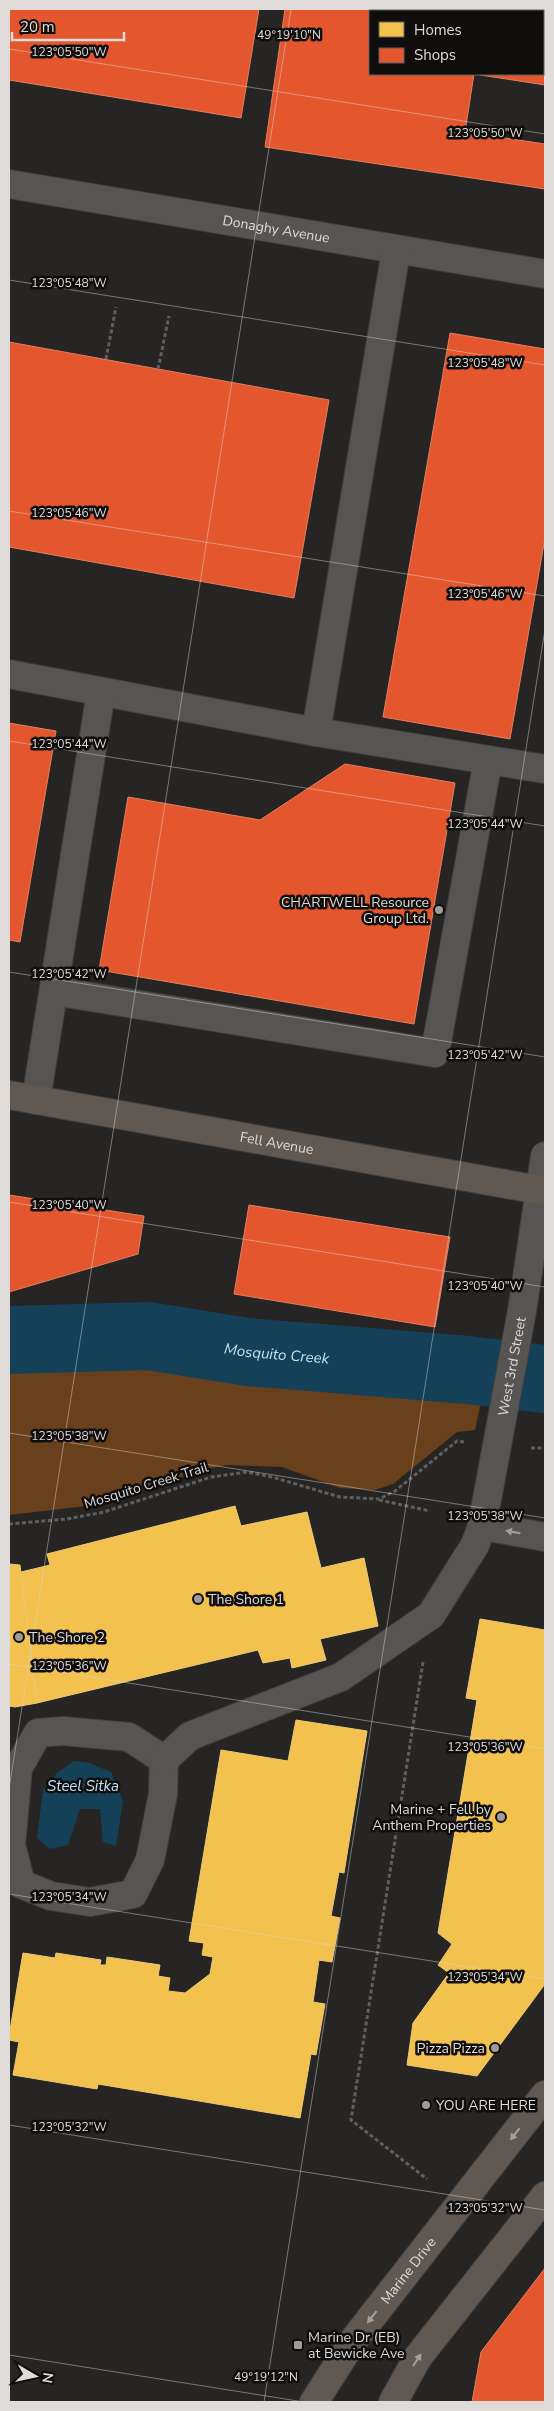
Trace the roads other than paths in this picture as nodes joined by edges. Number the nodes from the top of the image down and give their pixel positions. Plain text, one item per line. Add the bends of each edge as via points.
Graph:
1 (9, 184) edge
2 (396, 251) junction
3 (545, 274) edge
4 (9, 674) edge
5 (101, 692) junction
6 (316, 732) junction
7 (488, 760) junction
8 (545, 769) edge
9 (54, 991) junction
10 (9, 1095) edge
11 (36, 1100) junction
12 (545, 1156) edge
13 (543, 1190) edge
14 (478, 1536) junction
15 (545, 1537) edge
16 (164, 1760) junction
17 (545, 2095) edge
18 (545, 2196) edge
19 (314, 2402) edge
20 (393, 2402) edge

1 - 2 street, Donaghy Avenue
2 - 3 street, Donaghy Avenue
2 - 6 street
4 - 5 street
5 - 6 street
5 - 9 street
6 - 7 street
7 - 8 street
7 - 9 street via 436,1053
9 - 11 street
10 - 11 main road, Fell Avenue
11 - 13 main road, Fell Avenue
12 - 13 street, West 3rd Street
13 - 14 street, West 3rd Street
15 -> 14 street
14 - 16 street via 431,1615 341,1677 190,1736
16 - 16 street via 129,1737 63,1730 38,1734 18,1768 11,1845 21,1884 51,1896 90,1902 133,1894 150,1860 162,1794
17 -> 19 main road, Marine Drive via 353,2341
20 -> 18 main road via 418,2357

